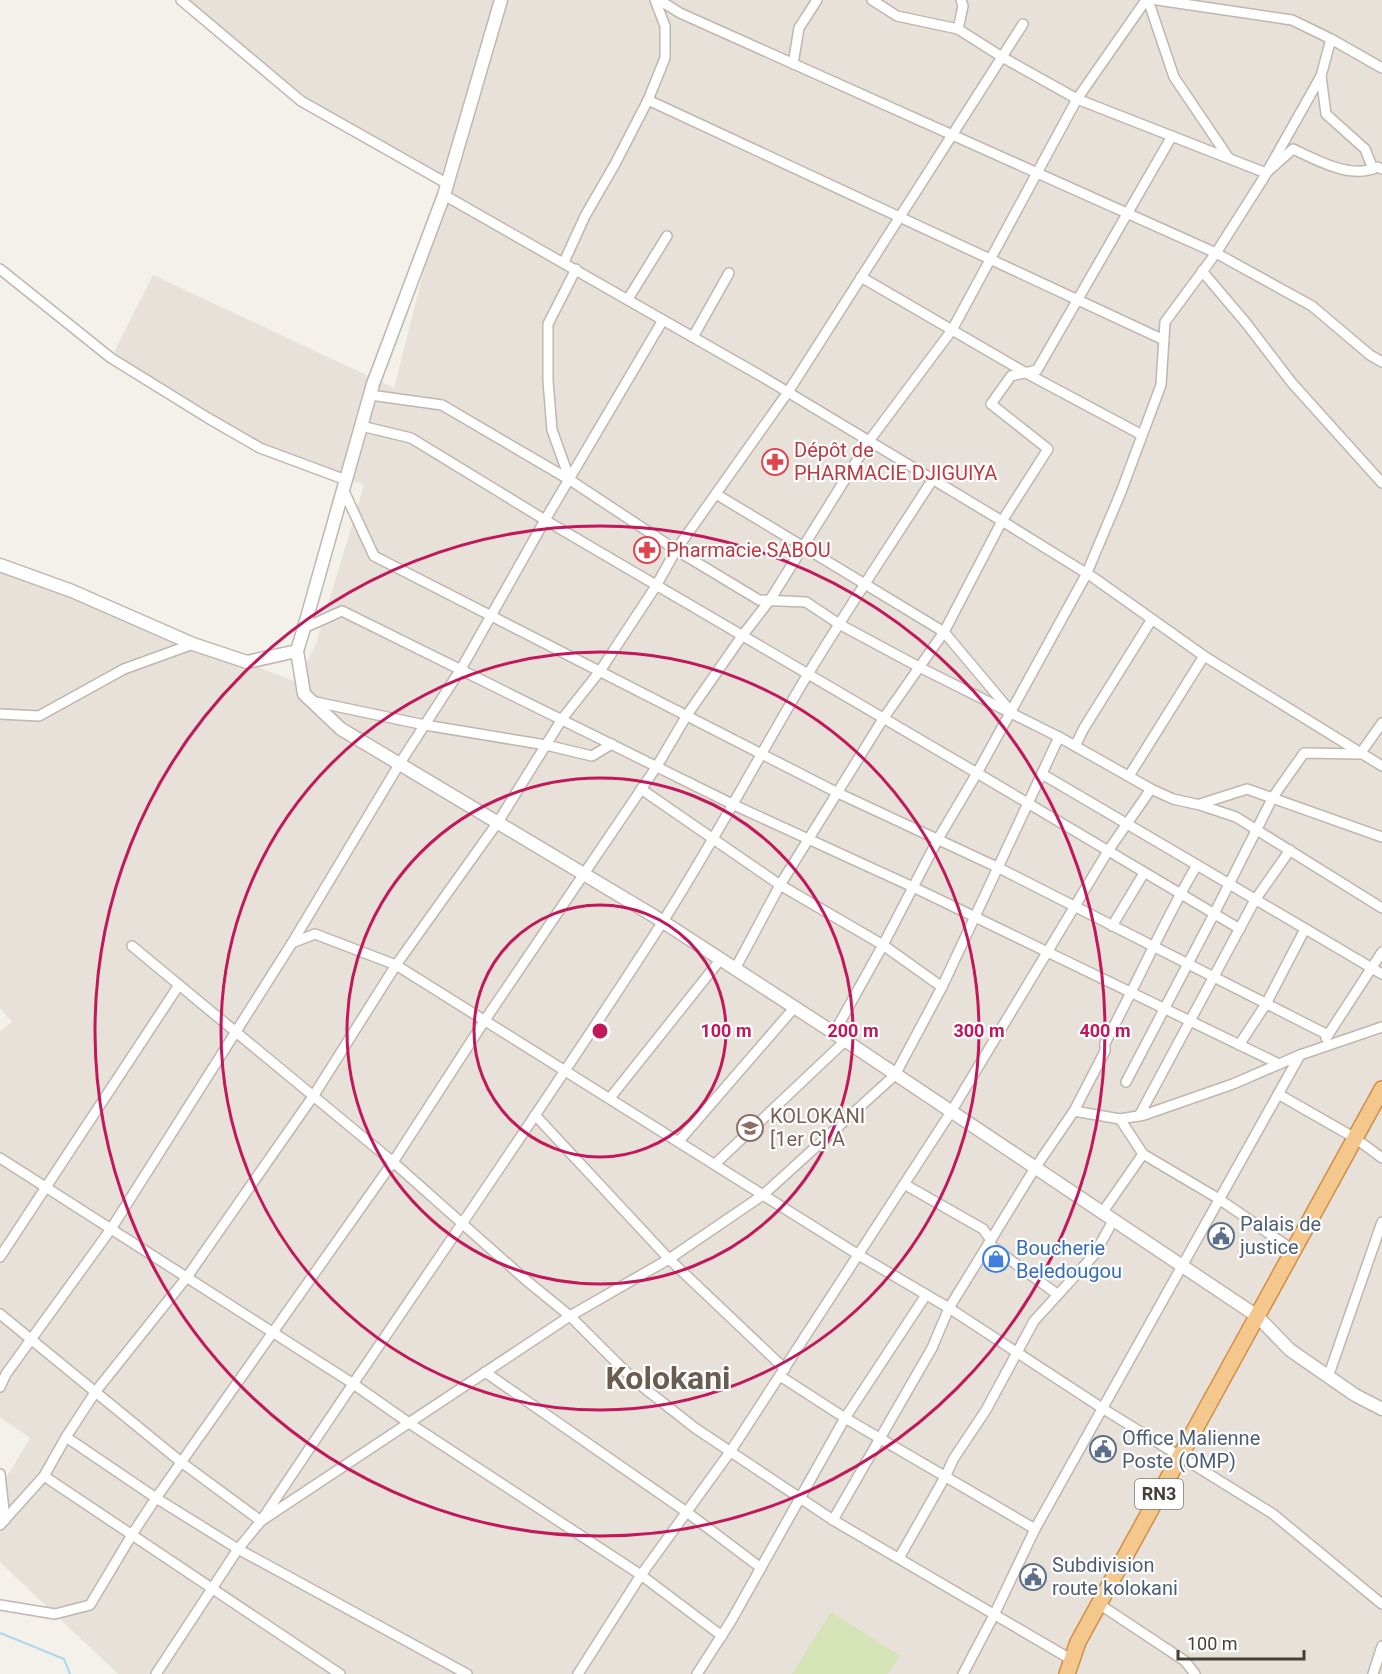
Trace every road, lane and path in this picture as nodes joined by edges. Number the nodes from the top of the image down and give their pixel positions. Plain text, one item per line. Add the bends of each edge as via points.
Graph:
1 (181, 0) edge
2 (501, 0) edge
3 (657, 0) edge
4 (817, 0) edge
5 (872, 0) edge
6 (961, 0) edge
7 (1147, 0) edge
8 (1156, 0) edge
9 (1023, 24) dead end
10 (958, 29) junction
11 (1331, 39) junction
12 (1002, 57) junction
13 (793, 63) junction
14 (1382, 68) edge
15 (1321, 76) junction
16 (1077, 99) junction
17 (648, 100) junction
18 (953, 134) junction
19 (1172, 136) junction
20 (1229, 158) junction
21 (1377, 169) edge
22 (1037, 172) junction
23 (1266, 172) junction
24 (445, 189) junction
25 (1126, 213) junction
26 (901, 216) junction
27 (667, 236) dead end
28 (1216, 253) junction
29 (990, 259) junction
30 (564, 262) junction
31 (0, 269) edge
32 (576, 269) junction
33 (1202, 272) junction
34 (729, 273) dead end
35 (861, 278) junction
36 (628, 299) junction
37 (1077, 300) junction
38 (663, 320) junction
39 (952, 330) junction
40 (693, 337) junction
41 (1164, 339) junction
42 (1382, 362) edge
43 (1026, 373) junction
44 (788, 392) junction
45 (370, 394) junction
46 (361, 426) junction
47 (1142, 435) junction
48 (868, 441) junction
49 (933, 479) junction
50 (570, 480) junction
51 (1382, 483) edge
52 (344, 485) junction
53 (716, 494) junction
54 (545, 520) junction
55 (1002, 521) junction
56 (804, 547) junction
57 (676, 550) junction
58 (0, 565) edge
59 (1086, 575) junction
60 (864, 585) junction
61 (656, 586) junction
62 (770, 600) junction
63 (491, 615) junction
64 (1152, 619) junction
65 (839, 624) junction
66 (304, 628) junction
67 (944, 632) junction
68 (742, 636) junction
69 (193, 644) junction
70 (297, 651) junction
71 (1204, 656) junction
72 (919, 667) junction
73 (461, 669) junction
74 (600, 671) junction
75 (808, 675) junction
76 (311, 700) junction
77 (1010, 712) junction
78 (0, 714) edge
79 (687, 715) junction
80 (562, 719) junction
81 (883, 719) junction
82 (1382, 723) edge
83 (425, 724) junction
84 (1059, 737) junction
85 (612, 744) junction
86 (546, 745) junction
87 (1075, 746) junction
88 (762, 754) junction
89 (1360, 754) junction
90 (400, 763) junction
91 (657, 766) junction
92 (1382, 766) edge
93 (977, 773) junction
94 (1042, 774) junction
95 (1129, 776) junction
96 (641, 789) junction
97 (1151, 789) junction
98 (838, 793) junction
99 (1273, 797) junction
100 (1028, 804) junction
101 (734, 805) junction
102 (1200, 805) junction
103 (498, 822) junction
104 (1126, 824) junction
105 (1256, 830) junction
106 (1382, 837) edge
107 (714, 838) junction
108 (808, 839) junction
109 (938, 839) junction
110 (1290, 850) junction
111 (1108, 851) junction
112 (1197, 865) junction
113 (999, 868) junction
114 (1144, 873) junction
115 (584, 874) junction
116 (1229, 884) junction
117 (780, 885) junction
118 (913, 887) junction
119 (1180, 894) junction
120 (1256, 900) junction
121 (1074, 906) junction
122 (1382, 908) edge
123 (1214, 914) junction
124 (975, 919) junction
125 (662, 922) junction
126 (1112, 926) junction
127 (1240, 929) junction
128 (1305, 929) junction
129 (292, 943) junction
130 (883, 945) junction
131 (132, 946) dead end
132 (1154, 947) junction
133 (1047, 952) junction
134 (1382, 952) edge
135 (720, 960) junction
136 (1188, 964) junction
137 (396, 965) junction
138 (1372, 968) junction
139 (735, 969) junction
140 (1382, 974) edge
141 (1214, 977) junction
142 (179, 985) junction
143 (942, 987) junction
144 (1133, 993) junction
145 (1266, 1004) junction
146 (794, 1008) junction
147 (1165, 1008) junction
148 (485, 1020) junction
149 (1190, 1021) junction
150 (1382, 1028) edge
151 (237, 1032) junction
152 (834, 1033) junction
153 (1328, 1035) junction
154 (844, 1042) junction
155 (1239, 1045) junction
156 (1318, 1049) junction
157 (1300, 1055) junction
158 (1279, 1064) junction
159 (567, 1070) junction
160 (895, 1075) junction
161 (1126, 1082) dead end
162 (1382, 1089) edge
163 (1278, 1094) junction
164 (314, 1095) junction
165 (610, 1098) junction
166 (1074, 1111) junction
167 (951, 1112) junction
168 (535, 1115) junction
169 (1139, 1116) junction
170 (1120, 1119) junction
171 (1355, 1137) junction
172 (679, 1141) junction
173 (1143, 1154) junction
174 (0, 1158) edge
175 (1382, 1158) edge
176 (393, 1162) junction
177 (715, 1164) junction
178 (1035, 1168) junction
179 (904, 1184) junction
180 (45, 1187) junction
181 (763, 1195) junction
182 (1219, 1199) junction
183 (1102, 1213) junction
184 (1113, 1221) junction
185 (462, 1223) junction
186 (111, 1228) junction
187 (1381, 1228) edge
188 (991, 1240) junction
189 (1293, 1250) junction
190 (858, 1254) junction
191 (0, 1257) edge
192 (669, 1259) junction
193 (1182, 1266) junction
194 (187, 1277) junction
195 (1057, 1294) junction
196 (926, 1295) junction
197 (949, 1308) junction
198 (0, 1314) edge
199 (570, 1316) junction
200 (1257, 1316) junction
201 (272, 1331) junction
202 (31, 1339) junction
203 (1016, 1352) junction
204 (485, 1372) junction
205 (782, 1372) junction
206 (1328, 1377) junction
207 (352, 1383) junction
208 (0, 1387) edge
209 (96, 1391) junction
210 (1102, 1408) junction
211 (1382, 1409) edge
212 (845, 1418) junction
213 (409, 1423) junction
214 (66, 1437) junction
215 (880, 1438) junction
216 (730, 1452) junction
217 (1180, 1455) junction
218 (181, 1462) junction
219 (0, 1474) edge
220 (44, 1476) junction
221 (945, 1477) junction
222 (156, 1498) junction
223 (800, 1498) junction
224 (687, 1513) junction
225 (833, 1520) junction
226 (261, 1521) junction
227 (2, 1522) edge
228 (1035, 1528) junction
229 (133, 1533) junction
230 (238, 1549) junction
231 (899, 1558) junction
232 (761, 1568) junction
233 (641, 1575) junction
234 (213, 1587) junction
235 (1099, 1604) junction
236 (1382, 1604) edge
237 (0, 1605) edge
238 (994, 1615) junction
239 (722, 1636) junction
240 (1382, 1646) edge
241 (1070, 1667) edge
242 (156, 1674) edge
243 (340, 1674) edge
244 (467, 1674) edge
245 (578, 1674) edge
246 (697, 1674) edge
247 (963, 1674) edge
248 (1195, 1674) edge
249 (1373, 1674) edge

1 - 24 street via 301,101
2 - 24 street
3 - 13 street
3 - 17 street via 665,26 665,58
4 - 13 street via 799,28
5 - 10 street via 897,16
6 - 10 street
7 - 16 street
7 - 20 street via 1174,77
8 - 11 street via 1292,20
9 - 12 street
10 - 12 street
11 - 14 street
11 - 15 street
12 - 16 street
12 - 18 street
13 - 18 street
15 - 21 street via 1326,114 1365,149
15 - 23 street
16 - 19 street
16 - 22 street
17 - 26 street
17 - 30 street
18 - 22 street
18 - 26 street
19 - 20 street
19 - 25 street
20 - 23 street
21 - 23 street via 1344,170 1293,149
22 - 25 street
22 - 29 street
23 - 28 street
24 - 30 street
24 - 45 street
25 - 28 street
25 - 37 street
26 - 29 street
26 - 35 street
27 - 36 street
28 - 33 street
28 - 42 street via 1312,306
29 - 37 street
29 - 39 street
30 - 32 street
31 - 52 street via 111,358 260,448
32 - 36 street
32 - 50 street via 548,324 552,430
33 - 41 street via 1165,322
33 - 51 street
34 - 40 street
35 - 39 street
35 - 44 street
36 - 38 street
37 - 41 street
37 - 43 street via 1037,370
38 - 40 street
38 - 50 street
39 - 43 street
39 - 48 street
40 - 44 street
41 - 47 street via 1161,385
43 - 47 street
43 - 55 street via 1011,376 991,404 1048,448
44 - 48 street
44 - 53 street
45 - 46 street
45 - 50 street via 442,405
46 - 52 street
46 - 54 street via 411,438
47 - 59 street
48 - 49 street
48 - 56 street
49 - 55 street
49 - 60 street
50 - 54 street
50 - 57 street
52 - 63 street via 374,556
52 - 66 street
53 - 56 street
53 - 57 street
54 - 61 street
54 - 63 street
55 - 59 street
55 - 67 street
56 - 60 street
56 - 62 street
57 - 61 street
57 - 62 street via 759,600
58 - 69 street via 72,591
59 - 64 street
59 - 77 street
60 - 65 street
60 - 67 street
61 - 68 street
61 - 74 street
62 - 65 street via 806,602
62 - 68 street
63 - 73 street
63 - 74 street
64 - 71 street
64 - 87 street
65 - 72 street
65 - 75 street
66 - 70 street
66 - 73 street via 342,610
67 - 72 street
67 - 77 street
68 - 75 street
68 - 79 street
69 - 70 street via 247,662
69 - 78 street via 124,669 39,716
70 - 76 street via 304,694
71 - 89 street
71 - 95 street
72 - 77 street
72 - 81 street
73 - 80 street
73 - 83 street
74 - 79 street
74 - 80 street
75 - 81 street
75 - 88 street
76 - 83 street
76 - 90 street via 341,729
77 - 84 street
77 - 93 street
79 - 88 street
79 - 91 street
80 - 85 street
80 - 86 street
81 - 93 street
81 - 98 street
82 - 89 street
83 - 86 street
83 - 90 street
84 - 87 street
84 - 94 street
85 - 86 street via 592,756
85 - 91 street
86 - 103 street
87 - 95 street
88 - 98 street
88 - 101 street
89 - 92 street
89 - 99 street via 1304,753
90 - 103 street
90 - 129 street
91 - 96 street
91 - 101 street
93 - 100 street
93 - 109 street
94 - 100 street
94 - 104 street
95 - 97 street
96 - 107 street
96 - 115 street
97 - 102 street
97 - 104 street
98 - 108 street
98 - 109 street
99 - 102 street via 1247,789
99 - 105 street
99 - 106 street
100 - 111 street
100 - 113 street
101 - 107 street
101 - 108 street
102 - 105 street via 1236,817
103 - 115 street
103 - 137 street
104 - 111 street
104 - 112 street
105 - 110 street
105 - 116 street
107 - 117 street
107 - 125 street
108 - 117 street
108 - 118 street
109 - 113 street
109 - 118 street
110 - 120 street
110 - 122 street
111 - 114 street
111 - 121 street
112 - 116 street
112 - 119 street
113 - 121 street
113 - 124 street
114 - 119 street
114 - 126 street
115 - 125 street
115 - 148 street
116 - 120 street
116 - 123 street
117 - 130 street
117 - 139 street
118 - 124 street
118 - 130 street
119 - 123 street
119 - 132 street
120 - 127 street
120 - 128 street
121 - 126 street
121 - 133 street
123 - 127 street
123 - 136 street
124 - 133 street
124 - 143 street
125 - 135 street
125 - 159 street
126 - 132 street
127 - 141 street
128 - 138 street
128 - 145 street
129 - 137 street via 315,934
129 - 151 street
130 - 143 street
130 - 152 street
131 - 142 street
132 - 136 street
132 - 144 street
133 - 144 street
133 - 167 street
134 - 138 street
135 - 139 street
135 - 165 street
136 - 141 street
136 - 147 street
137 - 148 street
137 - 164 street
138 - 140 street
138 - 153 street
139 - 146 street
141 - 145 street
141 - 149 street
142 - 151 street
142 - 180 street
143 - 160 street
144 - 147 street
144 - 166 street
145 - 153 street
145 - 155 street
146 - 152 street
146 - 172 street
147 - 149 street
147 - 161 street
148 - 159 street
148 - 176 street
149 - 155 street
149 - 169 street
150 - 156 street
151 - 164 street
151 - 186 street
152 - 154 street
153 - 156 street
154 - 160 street
154 - 177 street
155 - 158 street
156 - 157 street
157 - 158 street
157 - 163 street
158 - 169 street
159 - 165 street
159 - 168 street
160 - 167 street
160 - 181 street
162 - 171 highway, RN3
163 - 171 street
163 - 182 street
164 - 176 street
164 - 194 street
165 - 172 street
166 - 170 street
166 - 178 street
167 - 178 street
167 - 179 street
168 - 185 street
168 - 192 street
169 - 170 street
170 - 173 street
171 - 175 street
171 - 189 highway, RN3
172 - 177 street
173 - 182 street
173 - 183 street
174 - 180 street
176 - 185 street
176 - 201 street
177 - 181 street
178 - 183 street
178 - 188 street
179 - 188 street via 983,1229
179 - 190 street
180 - 186 street
180 - 191 street
181 - 190 street
181 - 192 street
182 - 189 street
182 - 193 street
183 - 184 street
184 - 193 street
184 - 195 street via 1094,1255
185 - 199 street
185 - 207 street
186 - 194 street
186 - 202 street
187 - 206 street
188 - 195 street via 990,1245
188 - 197 street
189 - 200 highway, RN3
190 - 196 street
190 - 205 street
192 - 199 street
192 - 205 street
193 - 200 street
193 - 210 street
194 - 201 street
194 - 209 street
195 - 203 street
196 - 197 street
196 - 212 street
197 - 203 street
197 - 215 street via 932,1348
198 - 202 street
199 - 204 street
199 - 216 street via 634,1380
200 - 206 street via 1290,1350
200 - 217 highway, RN3
201 - 207 street
201 - 218 street
202 - 208 street
202 - 209 street
203 - 210 street
203 - 221 street
204 - 213 street
204 - 224 street
205 - 212 street
205 - 216 street
206 - 211 street
207 - 213 street
207 - 226 street
209 - 214 street
209 - 218 street
210 - 217 street
210 - 228 street
212 - 215 street
212 - 223 street
213 - 226 street
213 - 233 street
214 - 220 street
214 - 222 street
215 - 221 street
215 - 225 street
216 - 223 street
216 - 224 street
217 - 235 highway, RN3
217 - 236 street via 1273,1514
218 - 222 street
218 - 226 street
219 - 227 street
220 - 227 street
220 - 229 street
221 - 228 street
221 - 231 street
222 - 229 street
222 - 230 street
223 - 225 street
223 - 232 street
224 - 232 street
224 - 233 street
225 - 231 street
226 - 230 street
228 - 238 street
229 - 234 street
229 - 237 street via 90,1605 56,1614
230 - 234 street
230 - 244 street
231 - 238 street
232 - 239 street
233 - 239 street
233 - 245 street
234 - 242 street
234 - 243 street
235 - 241 highway, RN3 via 1078,1642
235 - 248 street via 1185,1661
238 - 241 street
238 - 247 street
239 - 246 street
240 - 249 street

